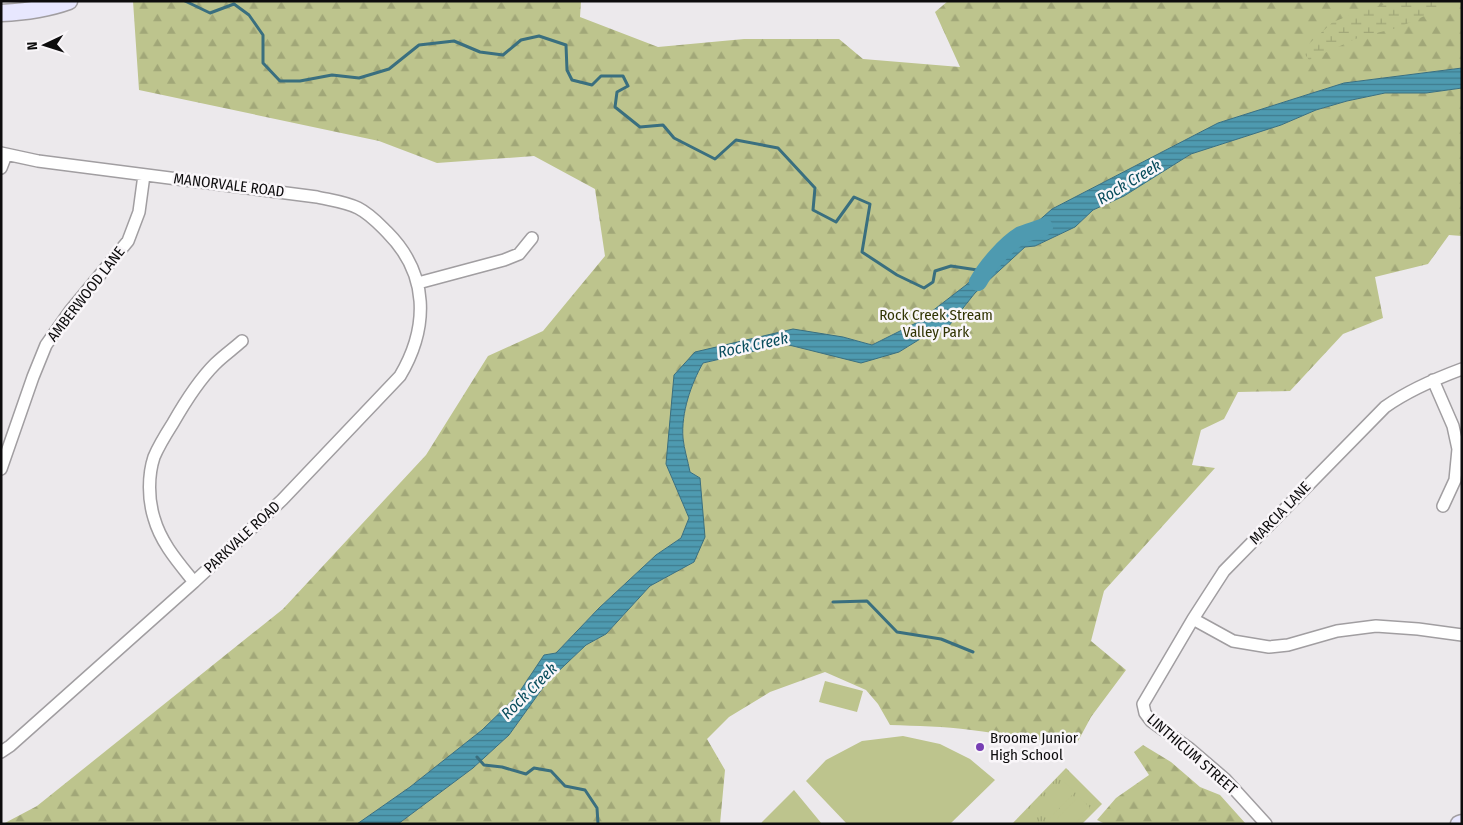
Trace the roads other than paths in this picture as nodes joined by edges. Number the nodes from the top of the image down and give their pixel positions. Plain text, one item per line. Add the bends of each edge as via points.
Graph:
1 (69, 1) edge
2 (1, 13) edge
3 (4, 154) edge
4 (1, 168) edge
5 (144, 175) junction
6 (532, 238) dead end
7 (418, 283) junction
8 (242, 341) dead end
9 (1462, 368) edge
10 (1433, 380) junction
11 (1, 469) edge
12 (1443, 506) dead end
13 (194, 582) junction
14 (1193, 619) junction
15 (1462, 635) edge
16 (1143, 704) joint
17 (1, 752) edge
18 (1266, 824) edge

1 - 2 street
3 - 4 street
3 - 5 street, MANORVALE ROAD
5 - 7 street, MANORVALE ROAD via 317,196 356,207 372,216 396,241 408,258
5 - 11 street, AMBERWOOD LANE via 139,212 128,241 70,310 46,345
6 - 7 street via 519,254 504,260
7 - 13 street, PARKVALE ROAD via 421,313 418,335 411,358 400,376 282,500
8 - 13 street via 216,363 192,392 163,439 154,457 150,476 153,517 160,534 166,547
9 - 10 street, MARCIA LANE
10 - 12 street via 1453,426 1458,449 1455,480
10 - 14 street, MARCIA LANE via 1385,407 1359,432 1224,571
13 - 17 street, PARKVALE ROAD
14 - 15 street via 1233,641 1269,648 1337,631 1376,626
14 - 16 street, MARCIA LANE
16 - 18 street, LINTHICUM STREET via 1151,722 1225,779

